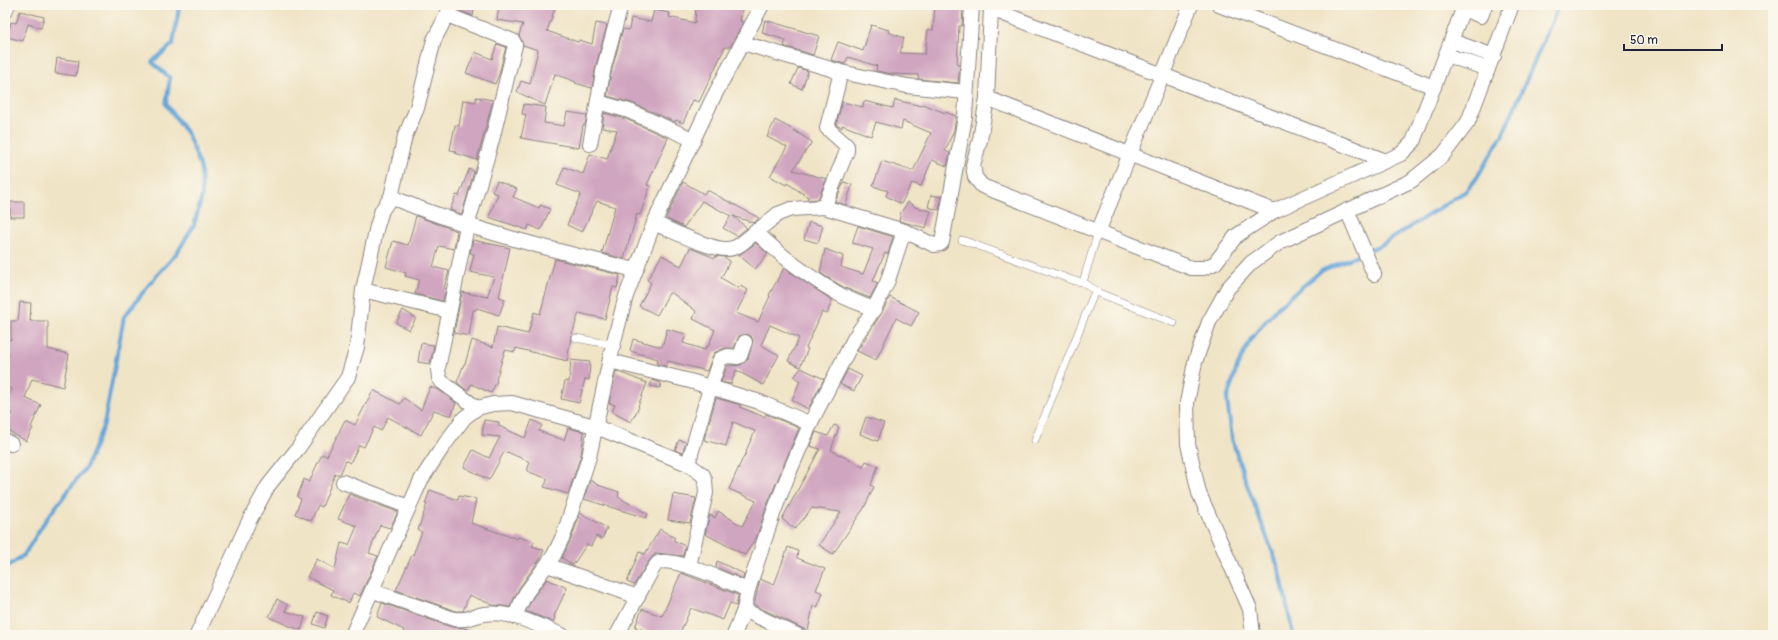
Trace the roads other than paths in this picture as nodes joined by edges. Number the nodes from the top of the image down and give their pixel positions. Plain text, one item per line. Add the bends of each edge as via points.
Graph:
1 (8, 5) edge
2 (621, 5) edge
3 (762, 5) edge
4 (972, 5) edge
5 (1191, 5) edge
6 (1219, 5) edge
7 (1485, 5) edge
8 (1512, 5) edge
9 (992, 7) edge
10 (1458, 7) edge
11 (450, 10) edge
12 (5, 11) edge
13 (1452, 40) junction
14 (743, 43) junction
15 (1446, 55) junction
16 (1494, 56) junction
17 (1488, 69) junction
18 (841, 72) junction
19 (1163, 75) junction
20 (1434, 87) junction
21 (966, 92) junction
22 (986, 98) junction
23 (598, 102) junction
24 (694, 140) junction
25 (590, 144) dead end
26 (1130, 154) junction
27 (1386, 161) junction
28 (391, 197) junction
29 (824, 207) junction
30 (1347, 210) junction
31 (1274, 211) junction
32 (654, 223) junction
33 (468, 226) junction
34 (755, 231) junction
35 (904, 232) junction
36 (1098, 232) junction
37 (962, 240) dead end
38 (635, 270) junction
39 (1374, 274) dead end
40 (1083, 282) junction
41 (363, 290) junction
42 (1094, 290) junction
43 (874, 309) junction
44 (449, 311) junction
45 (1174, 323) dead end
46 (576, 338) dead end
47 (745, 342) dead end
48 (613, 345) junction
49 (610, 361) junction
50 (710, 388) junction
51 (477, 408) junction
52 (811, 424) junction
53 (594, 426) junction
54 (1035, 440) dead end
55 (688, 464) junction
56 (343, 482) dead end
57 (409, 507) junction
58 (547, 566) junction
59 (689, 566) junction
60 (748, 590) junction
61 (373, 591) junction
62 (638, 597) junction
63 (744, 610) junction
64 (514, 617) junction
65 (197, 635) edge
66 (352, 635) edge
67 (562, 635) edge
68 (617, 635) edge
69 (734, 635) edge
70 (797, 635) edge
71 (1253, 635) edge

1 - 12 street
2 - 23 street via 604,67
3 - 14 street
4 - 21 street
5 - 19 street
6 - 20 street
7 - 10 street via 1481,16
8 - 16 street
9 - 19 street
9 - 22 street
10 - 13 street
11 - 28 street via 434,40 417,108 405,136
11 - 33 street via 514,42 492,140
13 - 15 street
13 - 16 street
14 - 18 street
14 - 24 street
15 - 17 street
15 - 20 street
16 - 17 street
17 - 30 street via 1468,122 1443,155 1411,181
18 - 21 street via 907,86
18 - 29 street via 827,128 847,146 848,151
19 - 26 street
19 - 27 street
20 - 27 street via 1413,142 1401,154
21 - 35 street via 965,117 942,242 937,246
22 - 26 street
22 - 36 street via 980,140 973,165 975,177 982,186
23 - 24 street via 629,111
23 - 25 street
24 - 32 street
26 - 31 street
26 - 36 street
27 - 31 street
28 - 33 street
28 - 41 street via 382,210 377,226
29 - 34 street via 791,209 778,214
29 - 35 street
30 - 39 street
30 - 71 street via 1280,242 1251,263 1228,288 1209,322 1195,362 1187,403 1188,444 1199,493 1250,608
31 - 36 street via 1236,236 1215,263 1204,268 1191,268
32 - 34 street via 714,248 726,249 735,248
32 - 38 street
33 - 38 street
33 - 44 street
34 - 43 street via 776,251 812,278 838,294
35 - 43 street via 888,283
36 - 40 lane
37 - 40 lane
38 - 48 street
40 - 42 lane
41 - 44 street
41 - 65 street via 357,347 348,377 268,486 249,520
42 - 45 lane
42 - 54 lane
43 - 52 street via 855,337
44 - 51 street via 438,368 439,378
46 - 48 lane
47 - 50 street via 740,356 720,359
48 - 49 street
49 - 50 street
49 - 53 street
50 - 52 street via 760,402
50 - 55 street
51 - 53 street via 493,404 512,404
51 - 57 street via 464,418 442,448 421,480
52 - 60 street via 774,510
53 - 55 street
53 - 58 street via 589,457 564,534
55 - 59 street via 703,475 706,486
56 - 57 street
57 - 61 street
58 - 62 street
58 - 64 street via 526,593
59 - 60 street
59 - 62 street via 667,561 659,562 654,566
60 - 63 street
61 - 64 street via 454,619 464,620 483,614
61 - 66 street
62 - 68 street
63 - 69 street
63 - 70 street
64 - 67 street

